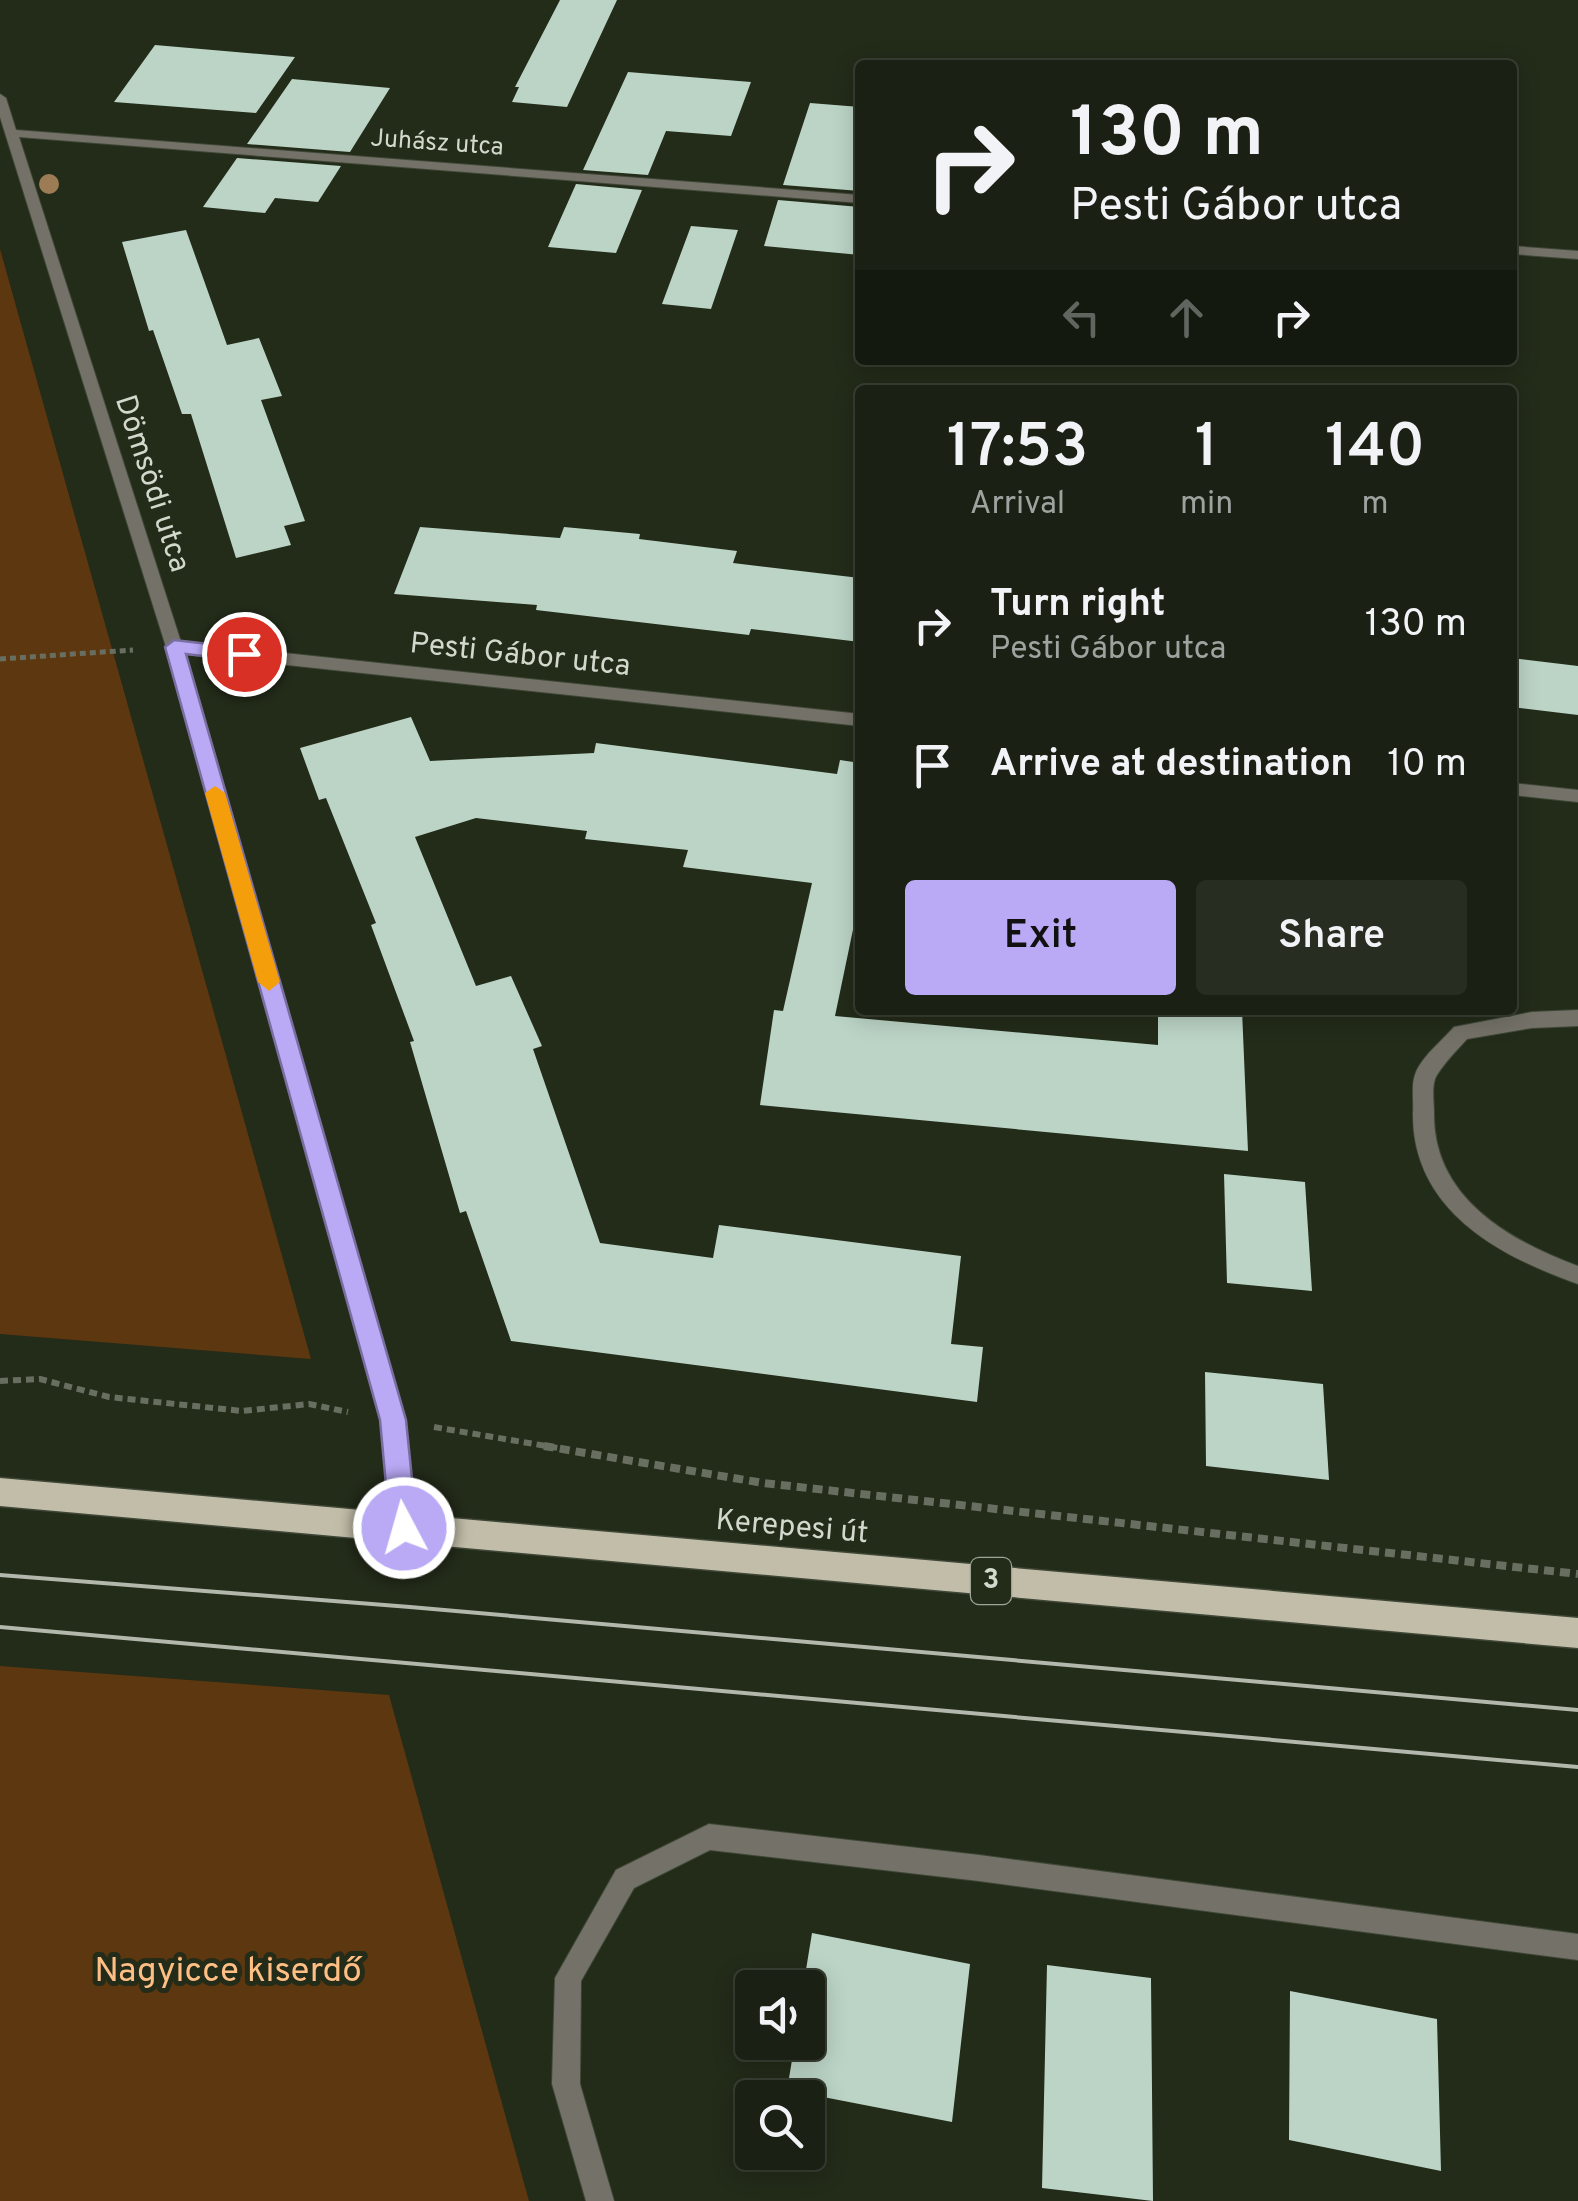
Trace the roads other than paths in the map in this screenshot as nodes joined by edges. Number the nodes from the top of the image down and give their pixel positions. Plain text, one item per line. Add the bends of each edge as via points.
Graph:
1 (0, 98) edge
2 (11, 133) junction
3 (855, 200) edge
4 (1517, 250) edge
5 (1578, 256) edge
6 (174, 647) junction
7 (855, 719) edge
8 (1517, 790) edge
9 (1578, 796) edge
10 (1578, 1018) edge
11 (1578, 1275) edge
12 (0, 1492) edge
13 (404, 1528) junction
14 (1578, 1633) edge
15 (1578, 1947) edge
16 (600, 2201) edge

1 - 2 street, Dömsödi utca
2 - 3 street, Juhász utca
2 - 6 street, Dömsödi utca
4 - 5 street
6 - 7 street, Pesti Gábor utca
6 - 13 street, Dömsödi utca via 393,1420
8 - 9 street
10 - 11 street via 1461,1032 1424,1076 1426,1145 1458,1210 1527,1258
12 - 13 main road, Kerepesi út / 3
13 - 14 main road, Kerepesi út / 3
15 - 16 street via 709,1837 624,1879 568,1978 566,2084

